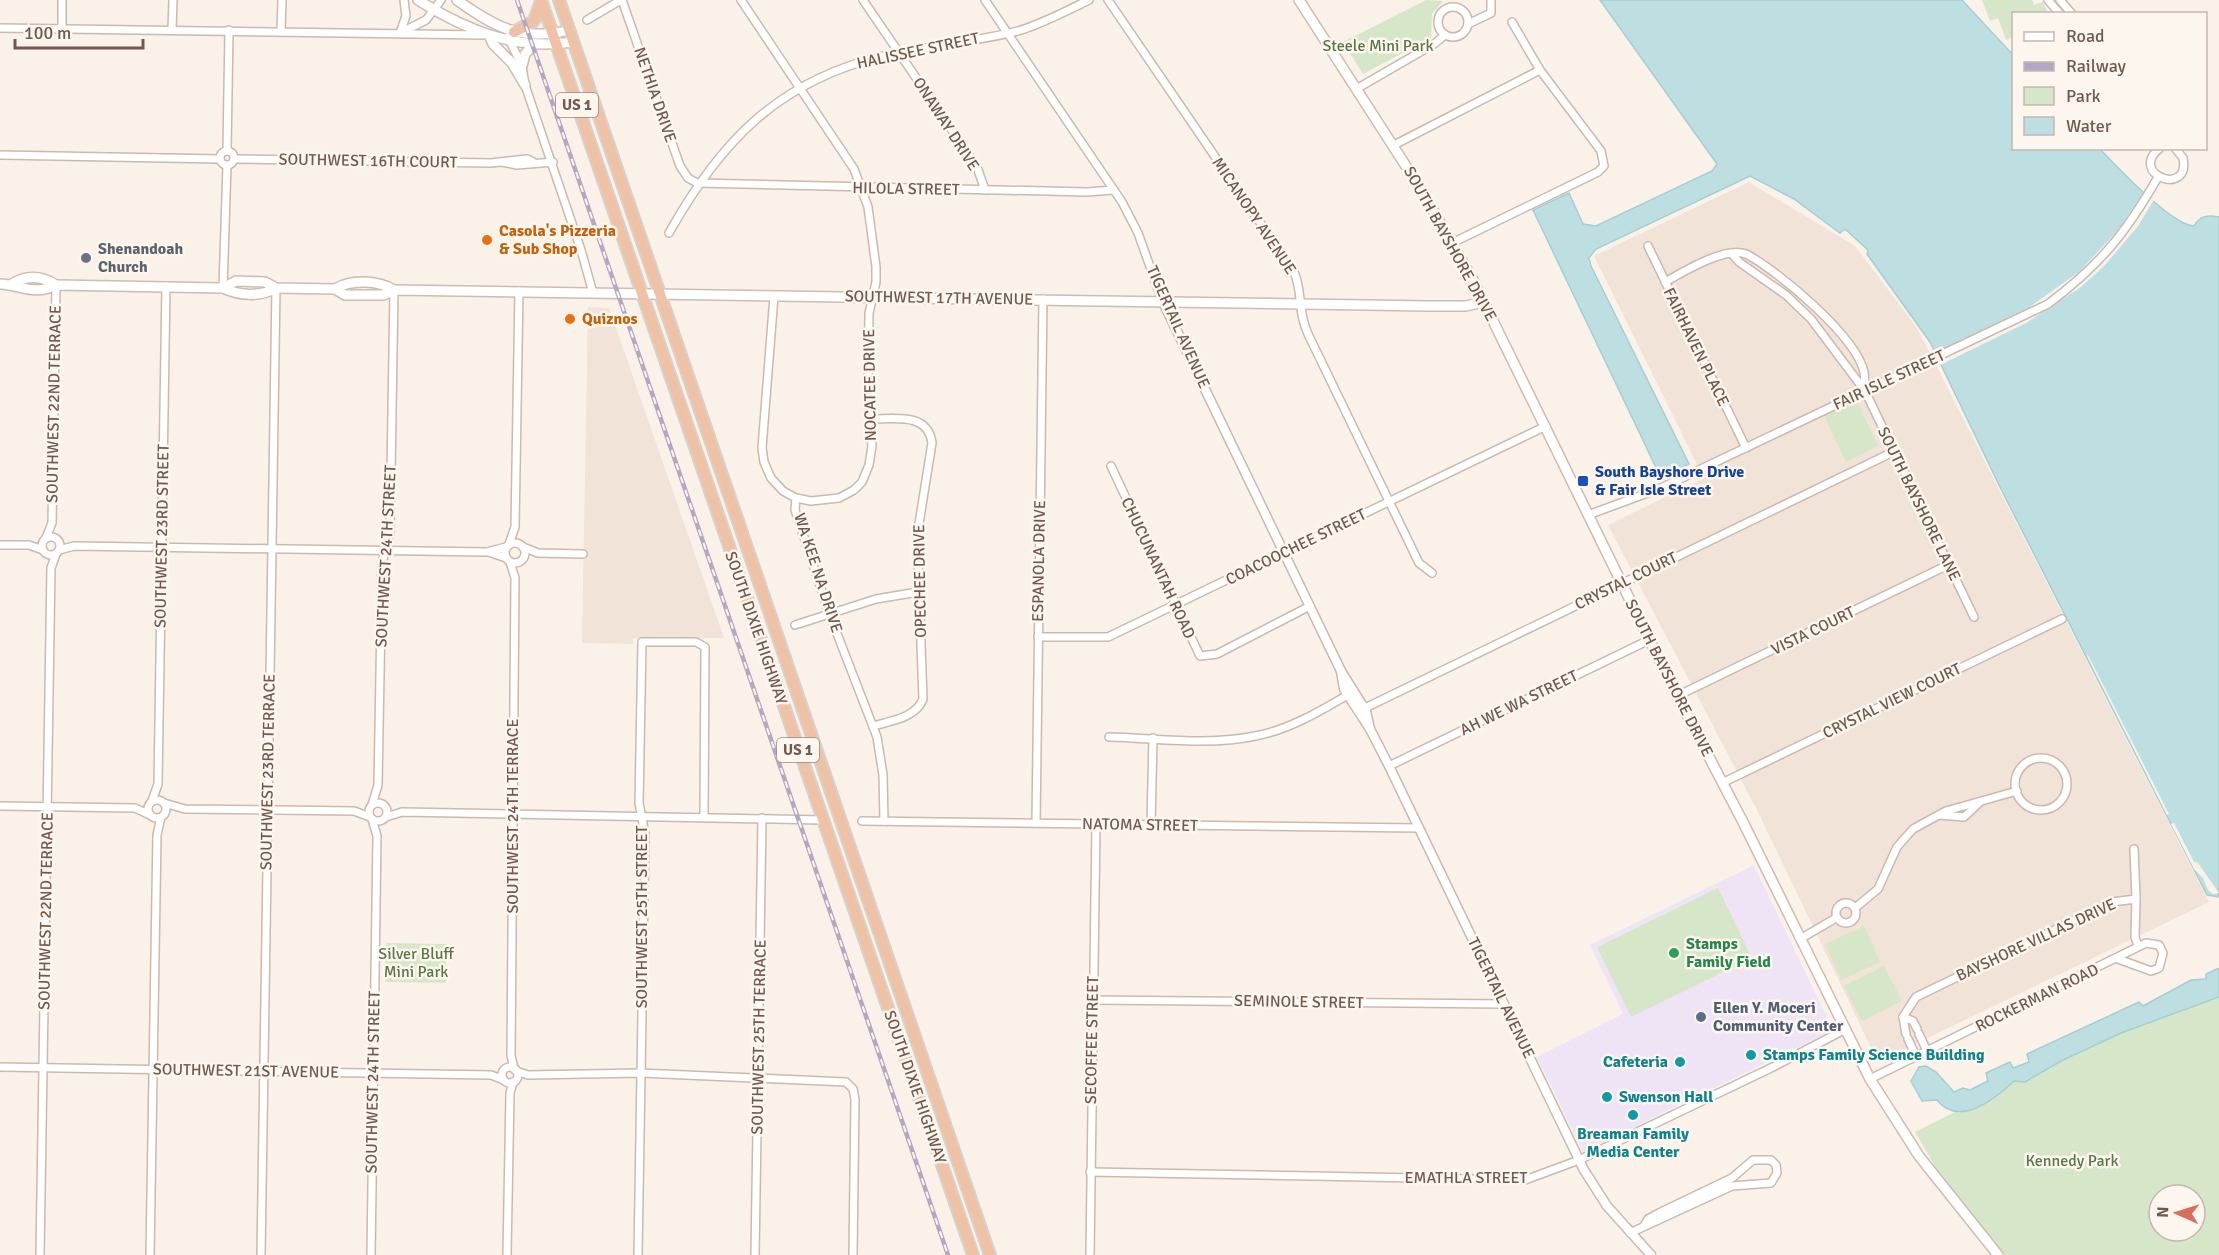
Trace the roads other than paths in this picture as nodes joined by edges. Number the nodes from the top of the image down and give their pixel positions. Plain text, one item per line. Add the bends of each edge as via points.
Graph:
1 (63, 0) edge
2 (173, 0) edge
3 (282, 0) edge
4 (405, 0) edge
5 (418, 0) edge
6 (441, 0) edge
7 (456, 0) edge
8 (541, 0) edge
9 (559, 0) edge
10 (621, 0) edge
11 (741, 0) edge
12 (863, 0) edge
13 (985, 0) edge
14 (1089, 0) edge
15 (1108, 0) edge
16 (1299, 0) edge
17 (2048, 0) edge
18 (2060, 0) edge
19 (1491, 1) edge
20 (1449, 4) edge
21 (434, 10) junction
22 (2058, 12) edge
23 (2070, 12) edge
24 (587, 20) dead end
25 (1512, 22) dead end
26 (1468, 24) junction
27 (0, 28) edge
28 (62, 28) junction
29 (172, 29) junction
30 (229, 30) junction
31 (570, 30) junction
32 (281, 31) junction
33 (400, 33) junction
34 (1008, 33) junction
35 (509, 34) junction
36 (1445, 35) junction
37 (487, 36) junction
38 (555, 39) junction
39 (573, 42) junction
40 (534, 44) junction
41 (899, 53) junction
42 (522, 66) junction
43 (1540, 70) junction
44 (525, 85) junction
45 (800, 87) junction
46 (1358, 88) junction
47 (1394, 146) junction
48 (2159, 150) edge
49 (2179, 150) edge
50 (226, 151) junction
51 (0, 155) edge
52 (220, 159) junction
53 (235, 159) junction
54 (553, 162) junction
55 (227, 166) junction
56 (2158, 177) junction
57 (697, 183) junction
58 (863, 188) junction
59 (985, 190) junction
60 (1114, 190) junction
61 (669, 233) dead end
62 (1452, 243) junction
63 (1648, 246) dead end
64 (1731, 253) junction
65 (1665, 282) junction
66 (5, 285) edge
67 (56, 285) junction
68 (166, 286) junction
69 (223, 288) junction
70 (276, 288) junction
71 (394, 290) junction
72 (519, 291) junction
73 (593, 293) junction
74 (642, 293) junction
75 (661, 294) junction
76 (774, 296) junction
77 (873, 297) junction
78 (1043, 300) junction
79 (1162, 300) junction
80 (1483, 302) junction
81 (1299, 304) junction
82 (1865, 391) junction
83 (871, 419) junction
84 (1545, 426) junction
85 (1746, 448) junction
86 (1893, 452) junction
87 (1110, 466) dead end
88 (796, 498) junction
89 (1390, 501) junction
90 (1588, 515) junction
91 (52, 522) junction
92 (515, 528) junction
93 (45, 539) junction
94 (58, 539) junction
95 (0, 545) edge
96 (29, 546) junction
97 (74, 546) junction
98 (508, 546) junction
99 (522, 546) junction
100 (162, 547) junction
101 (272, 549) junction
102 (385, 551) junction
103 (44, 552) junction
104 (58, 552) junction
105 (489, 552) junction
106 (538, 553) junction
107 (1284, 553) junction
108 (583, 554) dead end
109 (508, 560) junction
110 (522, 560) junction
111 (1948, 565) junction
112 (51, 568) junction
113 (1432, 573) dead end
114 (514, 578) junction
115 (1622, 583) junction
116 (918, 592) junction
117 (1176, 605) junction
118 (1310, 606) junction
119 (829, 613) junction
120 (1974, 617) dead end
121 (2062, 619) dead end
122 (795, 625) dead end
123 (1038, 638) junction
124 (1649, 640) junction
125 (1351, 693) junction
126 (1677, 696) junction
127 (1362, 710) junction
128 (873, 726) junction
129 (1109, 737) dead end
130 (1153, 738) junction
131 (1389, 766) junction
132 (1722, 783) junction
133 (158, 786) junction
134 (378, 787) junction
135 (2017, 791) junction
136 (151, 802) junction
137 (163, 802) junction
138 (1980, 802) junction
139 (372, 805) junction
140 (0, 806) edge
141 (47, 806) junction
142 (384, 806) junction
143 (135, 808) junction
144 (181, 808) junction
145 (268, 810) junction
146 (354, 811) junction
147 (402, 812) junction
148 (512, 814) junction
149 (151, 815) junction
150 (163, 815) junction
151 (1939, 815) junction
152 (642, 816) junction
153 (704, 817) junction
154 (371, 818) junction
155 (385, 818) junction
156 (762, 818) junction
157 (822, 820) junction
158 (862, 821) dead end
159 (884, 821) junction
160 (1036, 823) junction
161 (1096, 825) junction
162 (1151, 825) junction
163 (1419, 828) junction
164 (844, 829) junction
165 (157, 836) junction
166 (378, 836) junction
167 (2134, 849) dead end
168 (2136, 899) junction
169 (1855, 908) junction
170 (1836, 918) junction
171 (1800, 939) junction
172 (2138, 946) junction
173 (2118, 959) junction
174 (1093, 1000) junction
175 (1504, 1004) junction
176 (1903, 1017) junction
177 (1844, 1030) junction
178 (1927, 1051) junction
179 (1916, 1056) junction
180 (0, 1067) edge
181 (43, 1068) junction
182 (153, 1070) junction
183 (264, 1072) junction
184 (374, 1073) junction
185 (641, 1073) junction
186 (510, 1075) junction
187 (758, 1079) junction
188 (1870, 1079) junction
189 (1580, 1160) junction
190 (1090, 1172) junction
191 (1644, 1226) junction
192 (1630, 1233) junction
193 (40, 1255) edge
194 (150, 1255) edge
195 (261, 1255) edge
196 (371, 1255) edge
197 (507, 1255) edge
198 (638, 1255) edge
199 (755, 1255) edge
200 (853, 1255) edge
201 (972, 1255) edge
202 (990, 1255) edge
203 (1090, 1255) edge
204 (1651, 1255) edge
205 (1998, 1255) edge

1 - 28 street
2 - 29 street
3 - 32 street
4 - 33 street via 406,16
5 - 21 main road
6 - 21 street
7 - 35 main road
8 - 35 highway via 534,21
8 - 38 highway, SOUTH DIXIE HIGHWAY / US 1
9 - 31 highway, SOUTH DIXIE HIGHWAY / US 1
10 - 24 street
10 - 57 street, NETHIA DRIVE via 680,166
11 - 45 street, NOCATEE DRIVE
12 - 41 street, ONAWAY DRIVE
13 - 34 street, TIGERTAIL AVENUE
14 - 34 street, HALISSEE STREET
15 - 81 street, MICANOPY AVENUE via 1292,268 1298,281
16 - 46 main road, SOUTH BAYSHORE DRIVE
17 - 22 street
18 - 23 street
19 - 26 street via 1491,13
20 - 26 street via 1464,10
20 - 36 street via 1438,21
21 - 33 street via 422,23
21 - 37 main road
25 - 43 street
26 - 36 street via 1458,36
27 - 28 street
28 - 29 street
29 - 30 street
30 - 32 street
30 - 50 street
31 - 38 main road
31 - 39 highway, SOUTH DIXIE HIGHWAY / US 1
32 - 33 street
33 - 37 street
34 - 41 street, HALISSEE STREET
34 - 60 street, TIGERTAIL AVENUE
35 - 37 main road
35 - 38 main road
35 - 40 main road
35 - 42 street
36 - 46 street
37 - 44 main road via 512,63
38 - 39 main road
38 - 40 main road
38 - 74 highway, SOUTH DIXIE HIGHWAY / US 1
39 - 75 highway, SOUTH DIXIE HIGHWAY / US 1
40 - 42 main road via 525,54
41 - 45 street, HALISSEE STREET via 833,71
41 - 59 street, ONAWAY DRIVE via 977,167
42 - 44 street
43 - 47 street
43 - 62 street via 1601,151 1605,164 1598,172
44 - 54 street
45 - 57 street, HALISSEE STREET via 742,132
45 - 58 street, NOCATEE DRIVE
46 - 47 main road, SOUTH BAYSHORE DRIVE
47 - 62 main road, SOUTH BAYSHORE DRIVE
48 - 56 street via 2151,162
49 - 56 street via 2184,163 2181,173 2173,179
50 - 52 street
50 - 53 street
51 - 52 street
52 - 55 street
53 - 54 street, SOUTHWEST 16TH COURT via 517,165
53 - 55 street
54 - 73 street
55 - 69 street
56 - 82 street, FAIR ISLE STREET via 2117,243 2074,284 2022,318
57 - 58 street, HILOLA STREET
57 - 61 street, HALISSEE STREET
58 - 59 street, HILOLA STREET
58 - 77 street, NOCATEE DRIVE via 875,258
59 - 60 street, HILOLA STREET
60 - 79 street, TIGERTAIL AVENUE via 1138,233
62 - 80 main road, SOUTH BAYSHORE DRIVE
63 - 65 street, FAIRHAVEN PLACE
64 - 65 street
64 - 82 street, SOUTH BAYSHORE LANE via 1811,319
64 - 82 street, SOUTH BAYSHORE LANE via 1742,252 1769,268 1815,307 1863,370
65 - 85 street, FAIRHAVEN PLACE
66 - 67 main road, SOUTHWEST 17TH AVENUE via 45,291
67 - 68 main road, SOUTHWEST 17TH AVENUE
67 - 91 street, SOUTHWEST 22ND TERRACE
68 - 69 main road, SOUTHWEST 17TH AVENUE
68 - 100 street, SOUTHWEST 23RD STREET
69 - 70 main road, SOUTHWEST 17TH AVENUE via 236,294 265,294
70 - 71 main road, SOUTHWEST 17TH AVENUE via 335,289 345,295 384,295
70 - 101 street, SOUTHWEST 23RD TERRACE
71 - 72 main road, SOUTHWEST 17TH AVENUE
71 - 102 street, SOUTHWEST 24TH STREET via 390,533
72 - 73 main road, SOUTHWEST 17TH AVENUE
72 - 92 street
73 - 74 main road, SOUTHWEST 17TH AVENUE
74 - 75 main road, SOUTHWEST 17TH AVENUE
74 - 157 highway, SOUTH DIXIE HIGHWAY / US 1
75 - 76 main road, SOUTHWEST 17TH AVENUE
75 - 164 highway, SOUTH DIXIE HIGHWAY / US 1
76 - 77 main road, SOUTHWEST 17TH AVENUE
76 - 88 street, WA KEE NA DRIVE via 763,456 775,483
77 - 78 main road, SOUTHWEST 17TH AVENUE
77 - 83 street, NOCATEE DRIVE via 869,323
78 - 79 main road, SOUTHWEST 17TH AVENUE
78 - 123 street, ESPANOLA DRIVE
79 - 81 main road, SOUTHWEST 17TH AVENUE
79 - 107 street, TIGERTAIL AVENUE
80 - 81 main road, SOUTHWEST 17TH AVENUE via 1466,306
80 - 84 main road, SOUTH BAYSHORE DRIVE
81 - 89 street, MICANOPY AVENUE via 1308,334
82 - 85 street, FAIR ISLE STREET
82 - 86 street, SOUTH BAYSHORE LANE
83 - 88 street, NOCATEE DRIVE via 871,460 858,487 832,500
83 - 116 street, OPECHEE DRIVE via 915,420 930,432 931,453 917,536
84 - 89 street, COACOOCHEE STREET
84 - 90 main road, SOUTH BAYSHORE DRIVE
85 - 90 street, FAIR ISLE STREET via 1654,491
86 - 111 street, SOUTH BAYSHORE LANE
86 - 115 street, CRYSTAL COURT
87 - 117 street, CHUCUNANTAH ROAD
88 - 119 street, WA KEE NA DRIVE via 795,510
89 - 107 street, COACOOCHEE STREET
89 - 113 street, MICANOPY AVENUE via 1419,563
90 - 115 main road, SOUTH BAYSHORE DRIVE
91 - 93 street, SOUTHWEST 22ND TERRACE
91 - 94 street, SOUTHWEST 22ND TERRACE
92 - 98 street
92 - 99 street
93 - 94 street
93 - 96 street
93 - 103 street, SOUTHWEST 22ND TERRACE
94 - 97 street
94 - 104 street, SOUTHWEST 22ND TERRACE
95 - 96 street
96 - 103 street
97 - 100 street
97 - 104 street
98 - 99 street
98 - 105 street
98 - 109 street, SOUTHWEST 24TH TERRACE
99 - 106 street
99 - 110 street, SOUTHWEST 24TH TERRACE
100 - 101 street
100 - 133 street, SOUTHWEST 23RD STREET
101 - 102 street
101 - 145 street, SOUTHWEST 23RD TERRACE
102 - 105 street
102 - 134 street, SOUTHWEST 24TH STREET
103 - 104 street
103 - 112 street, SOUTHWEST 22ND TERRACE
104 - 112 street, SOUTHWEST 22ND TERRACE
105 - 109 street
106 - 108 street
106 - 110 street
107 - 117 street, COACOOCHEE STREET
107 - 118 street, TIGERTAIL AVENUE
109 - 110 street
109 - 114 street, SOUTHWEST 24TH TERRACE
110 - 114 street, SOUTHWEST 24TH TERRACE
111 - 120 street, SOUTH BAYSHORE LANE
111 - 126 street, VISTA COURT
112 - 141 street, SOUTHWEST 22ND TERRACE
114 - 148 street, SOUTHWEST 24TH TERRACE
115 - 124 main road, SOUTH BAYSHORE DRIVE
115 - 127 street, CRYSTAL COURT
116 - 119 street
116 - 128 street, OPECHEE DRIVE via 923,699 920,707 909,715
117 - 118 street, CHUCUNANTAH ROAD via 1196,651 1206,657
117 - 123 street, COACOOCHEE STREET via 1108,637
118 - 125 street, TIGERTAIL AVENUE via 1341,671 1342,685
119 - 122 street
119 - 128 street, WA KEE NA DRIVE
121 - 132 street, CRYSTAL VIEW COURT
123 - 160 street, ESPANOLA DRIVE
124 - 126 main road, SOUTH BAYSHORE DRIVE
124 - 131 street, AH WE WA STREET
125 - 127 street, TIGERTAIL AVENUE
125 - 130 street via 1286,726 1255,736 1222,740
126 - 132 main road, SOUTH BAYSHORE DRIVE
127 - 131 street, TIGERTAIL AVENUE
128 - 159 street, WA KEE NA DRIVE via 882,764
129 - 130 street
130 - 162 street
131 - 163 street, TIGERTAIL AVENUE
132 - 171 main road, SOUTH BAYSHORE DRIVE
133 - 136 street, SOUTHWEST 23RD STREET
133 - 137 street, SOUTHWEST 23RD STREET
134 - 139 street, SOUTHWEST 24TH STREET
134 - 142 street, SOUTHWEST 24TH STREET
135 - 135 street via 2030,807 2049,809 2064,797 2065,773 2050,759 2035,758 2019,771
135 - 138 street
136 - 137 street
136 - 143 street
136 - 149 street
137 - 144 street
137 - 150 street, SOUTHWEST 23RD STREET
138 - 151 street
138 - 151 street via 1964,817
139 - 142 street
139 - 146 street
139 - 154 street, SOUTHWEST 24TH STREET
140 - 141 street
141 - 143 street
141 - 181 street, SOUTHWEST 22ND TERRACE
142 - 147 street
142 - 155 street, SOUTHWEST 24TH STREET
143 - 149 street
144 - 145 street
144 - 150 street
145 - 146 street
145 - 183 street, SOUTHWEST 23RD TERRACE
146 - 154 street
147 - 148 street
147 - 155 street
148 - 152 street
148 - 186 street, SOUTHWEST 24TH TERRACE
149 - 150 street
149 - 165 street
150 - 165 street
151 - 169 street via 1903,838 1878,889
152 - 153 street
152 - 153 street, SOUTHWEST 25TH STREET via 642,642 696,642 703,645 706,653
152 - 185 street, SOUTHWEST 25TH STREET via 645,834
153 - 156 street
154 - 155 street
154 - 166 street, SOUTHWEST 24TH STREET
155 - 166 street, SOUTHWEST 24TH STREET
156 - 157 street
156 - 187 street, SOUTHWEST 25TH TERRACE
157 - 164 highway via 831,820
157 - 201 highway, SOUTH DIXIE HIGHWAY / US 1
158 - 159 street, NATOMA STREET
159 - 160 street, NATOMA STREET
160 - 161 street, NATOMA STREET
161 - 162 street, NATOMA STREET
161 - 174 street, SECOFFEE STREET
162 - 163 street, NATOMA STREET
163 - 175 street, TIGERTAIL AVENUE
164 - 202 highway, SOUTH DIXIE HIGHWAY / US 1
165 - 182 street
166 - 184 street, SOUTHWEST 24TH STREET
167 - 168 street
168 - 172 street, BAYSHORE VILLAS DRIVE
168 - 176 street, BAYSHORE VILLAS DRIVE via 2107,904 1948,980 1913,999
169 - 170 street via 1840,905
169 - 170 street via 1852,922 1843,923
170 - 171 street
171 - 177 main road, SOUTH BAYSHORE DRIVE
172 - 173 street, ROCKERMAN ROAD
172 - 173 street via 2149,942 2159,945 2163,953 2159,968 2146,971
173 - 178 street, ROCKERMAN ROAD
174 - 175 street, SEMINOLE STREET
174 - 190 street, SECOFFEE STREET
175 - 189 street, TIGERTAIL AVENUE
176 - 178 street via 1913,1021
176 - 179 street
177 - 188 main road, SOUTH BAYSHORE DRIVE
177 - 189 street, EMATHLA STREET
178 - 179 street, ROCKERMAN ROAD
179 - 188 street, ROCKERMAN ROAD
180 - 181 street, SOUTHWEST 21ST AVENUE
181 - 182 street, SOUTHWEST 21ST AVENUE
181 - 193 street, SOUTHWEST 22ND TERRACE
182 - 183 street, SOUTHWEST 21ST AVENUE
182 - 194 street
183 - 184 street, SOUTHWEST 21ST AVENUE
183 - 195 street, SOUTHWEST 23RD TERRACE
184 - 186 street, SOUTHWEST 21ST AVENUE
184 - 196 street, SOUTHWEST 24TH STREET
185 - 186 street, SOUTHWEST 21ST AVENUE
185 - 187 street, SOUTHWEST 21ST AVENUE
185 - 198 street, SOUTHWEST 25TH STREET
186 - 197 street, SOUTHWEST 24TH TERRACE
187 - 199 street, SOUTHWEST 25TH TERRACE
187 - 200 street, SOUTHWEST 21ST AVENUE via 837,1080 850,1085 855,1099
188 - 205 main road, SOUTH BAYSHORE DRIVE via 1919,1156
189 - 190 street, EMATHLA STREET via 1538,1177 1513,1181
189 - 192 street, TIGERTAIL AVENUE via 1603,1201
190 - 203 street, SECOFFEE STREET
191 - 191 street via 1737,1184 1767,1185 1775,1178 1776,1165 1766,1159 1753,1160 1732,1178 1659,1213
191 - 192 street
192 - 204 street, TIGERTAIL AVENUE

